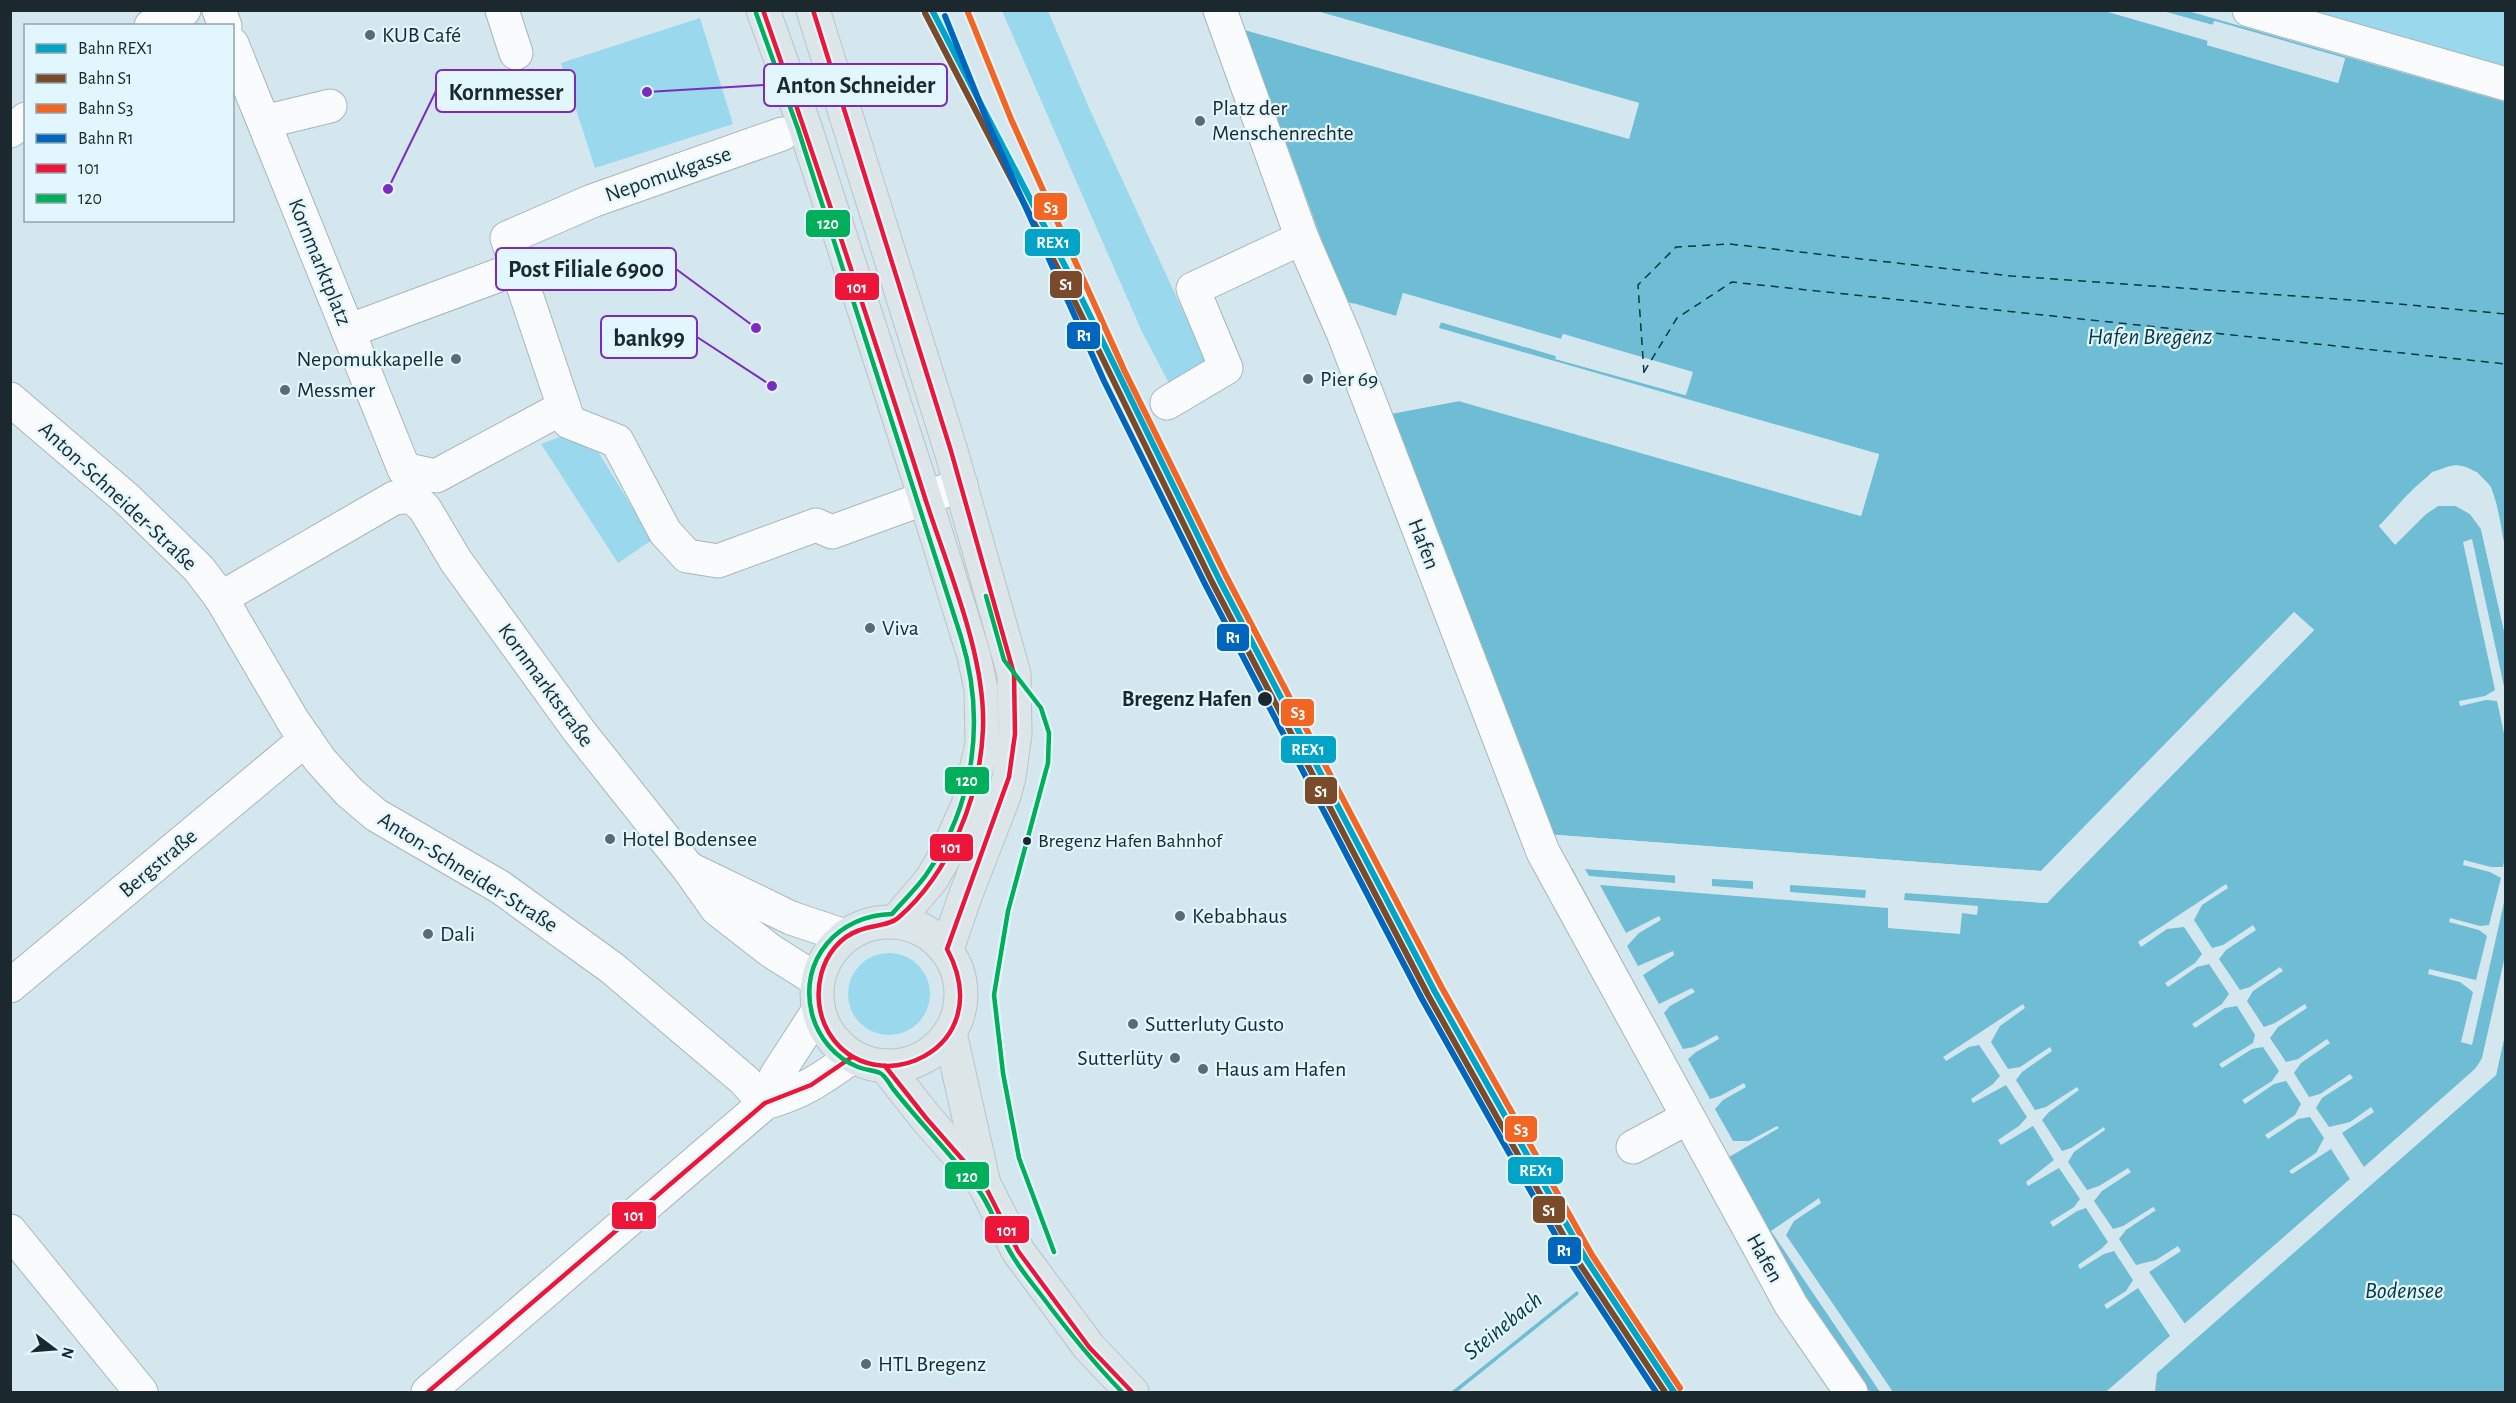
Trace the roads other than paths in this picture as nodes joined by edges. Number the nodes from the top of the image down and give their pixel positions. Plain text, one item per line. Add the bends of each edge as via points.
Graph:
1 (184, 10) edge
2 (502, 10) edge
3 (763, 10) edge
4 (813, 10) edge
5 (1220, 10) edge
6 (2249, 10) edge
7 (155, 24) edge
8 (234, 49) edge
9 (516, 53) dead end
10 (2505, 84) edge
11 (330, 106) dead end
12 (24, 120) edge
13 (264, 122) junction
14 (10, 131) edge
15 (782, 135) dead end
16 (1302, 238) junction
17 (518, 268) junction
18 (348, 331) junction
19 (10, 399) edge
20 (1167, 403) dead end
21 (564, 407) junction
22 (408, 482) junction
23 (961, 485) junction
24 (925, 498) junction
25 (221, 598) junction
26 (306, 739) junction
27 (688, 868) junction
28 (896, 921) junction
29 (845, 936) junction
30 (947, 949) junction
31 (10, 986) edge
32 (818, 995) junction
33 (950, 1033) junction
34 (852, 1057) junction
35 (885, 1066) junction
36 (765, 1103) junction
37 (1687, 1118) junction
38 (1633, 1147) dead end
39 (984, 1184) junction
40 (10, 1231) edge
41 (141, 1392) edge
42 (428, 1392) edge
43 (1132, 1392) edge
44 (1851, 1392) edge

1 - 7 street
2 - 9 street
3 - 24 main road
4 - 23 main road
5 - 16 street, Hafen
6 - 10 street
8 - 13 street, Kornmarktplatz
11 - 13 street
12 - 14 street
13 - 18 street, Kornmarktplatz
15 - 17 street, Nepomukgasse via 592,201 507,238
16 - 20 street via 1193,289 1226,368
16 - 37 street, Hafen via 1548,853
17 - 18 street
17 - 21 street
18 - 22 street, Kornmarktplatz
19 - 25 street, Anton-Schneider-Straße via 127,499 198,569
21 - 22 street via 436,476
21 - 24 street via 569,422 617,441 665,531 687,556 718,561 816,525 832,532
22 - 25 street via 394,498
22 - 27 street, Kornmarktstraße via 456,561 579,731
23 - 24 street
23 - 30 main road via 1011,657 1015,723 1004,796
24 - 28 main road via 974,656 981,689 982,744 968,805 944,858
25 - 26 street, Anton-Schneider-Straße
26 - 31 street, Bergstraße
26 - 36 street, Anton-Schneider-Straße via 349,792 376,815 500,887 612,968 744,1080
27 - 29 street, Kornmarktstraße via 791,918
27 - 32 street, Kornmarktstraße via 717,909 771,951
28 - 29 main road via 860,927
28 - 30 main road via 933,935
29 - 32 main road via 823,963
30 - 33 main road via 956,964 962,996
32 - 34 main road via 825,1029
32 - 36 street
33 - 35 main road via 922,1059
33 - 39 main road
34 - 35 main road
34 - 36 street via 794,1095
35 - 39 main road
36 - 42 street
37 - 38 street
37 - 44 street, Hafen via 1791,1305
39 - 43 main road via 1018,1251 1089,1347
40 - 41 street

